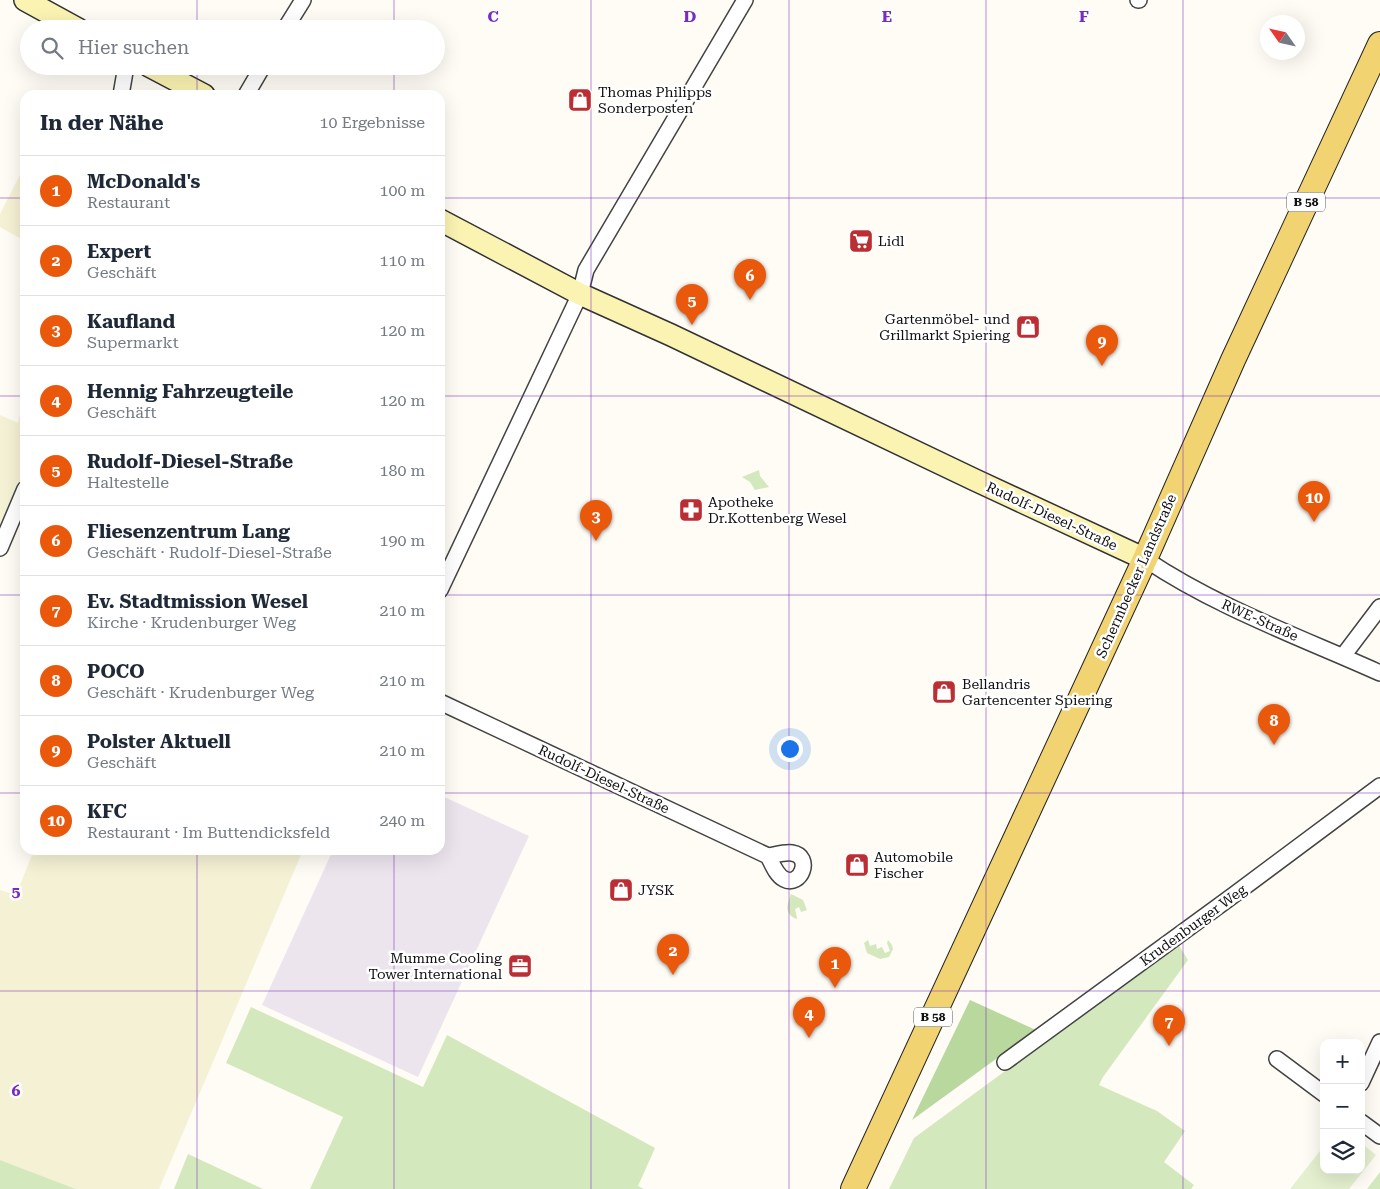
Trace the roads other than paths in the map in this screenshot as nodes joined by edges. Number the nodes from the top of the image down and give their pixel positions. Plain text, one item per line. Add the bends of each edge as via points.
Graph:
1 (25, 0) edge
2 (303, 0) edge
3 (745, 0) edge
4 (62, 20) edge
5 (291, 20) edge
6 (1380, 44) edge
7 (124, 75) edge
8 (166, 75) edge
9 (258, 75) edge
10 (122, 90) edge
11 (195, 90) edge
12 (249, 90) edge
13 (445, 223) edge
14 (580, 294) junction
15 (20, 501) edge
16 (0, 548) edge
17 (1145, 559) junction
18 (445, 579) edge
19 (1380, 607) edge
20 (1343, 656) junction
21 (1380, 673) edge
22 (445, 704) edge
23 (1380, 786) edge
24 (768, 856) dead end
25 (1380, 1042) edge
26 (1277, 1059) dead end
27 (1005, 1062) dead end
28 (1365, 1074) edge
29 (1320, 1091) edge
30 (1365, 1125) edge
31 (1380, 1136) edge
32 (853, 1189) edge

1 - 4 street
2 - 5 street
3 - 14 street via 586,270
6 - 17 main road, Schermbecker Landstraße / B 58 via 1233,360
7 - 10 street
8 - 11 street
9 - 12 street
13 - 14 street, Rudolf-Diesel-Straße
14 - 17 street, Rudolf-Diesel-Straße
14 - 18 street
15 - 16 street
17 - 20 street, RWE-Straße via 1206,596
17 - 32 main road, Schermbecker Landstraße / B 58
19 - 20 street
20 - 21 street, RWE-Straße
22 - 24 street, Rudolf-Diesel-Straße
23 - 27 street, Krudenburger Weg
25 - 28 street
26 - 29 street
30 - 31 street

